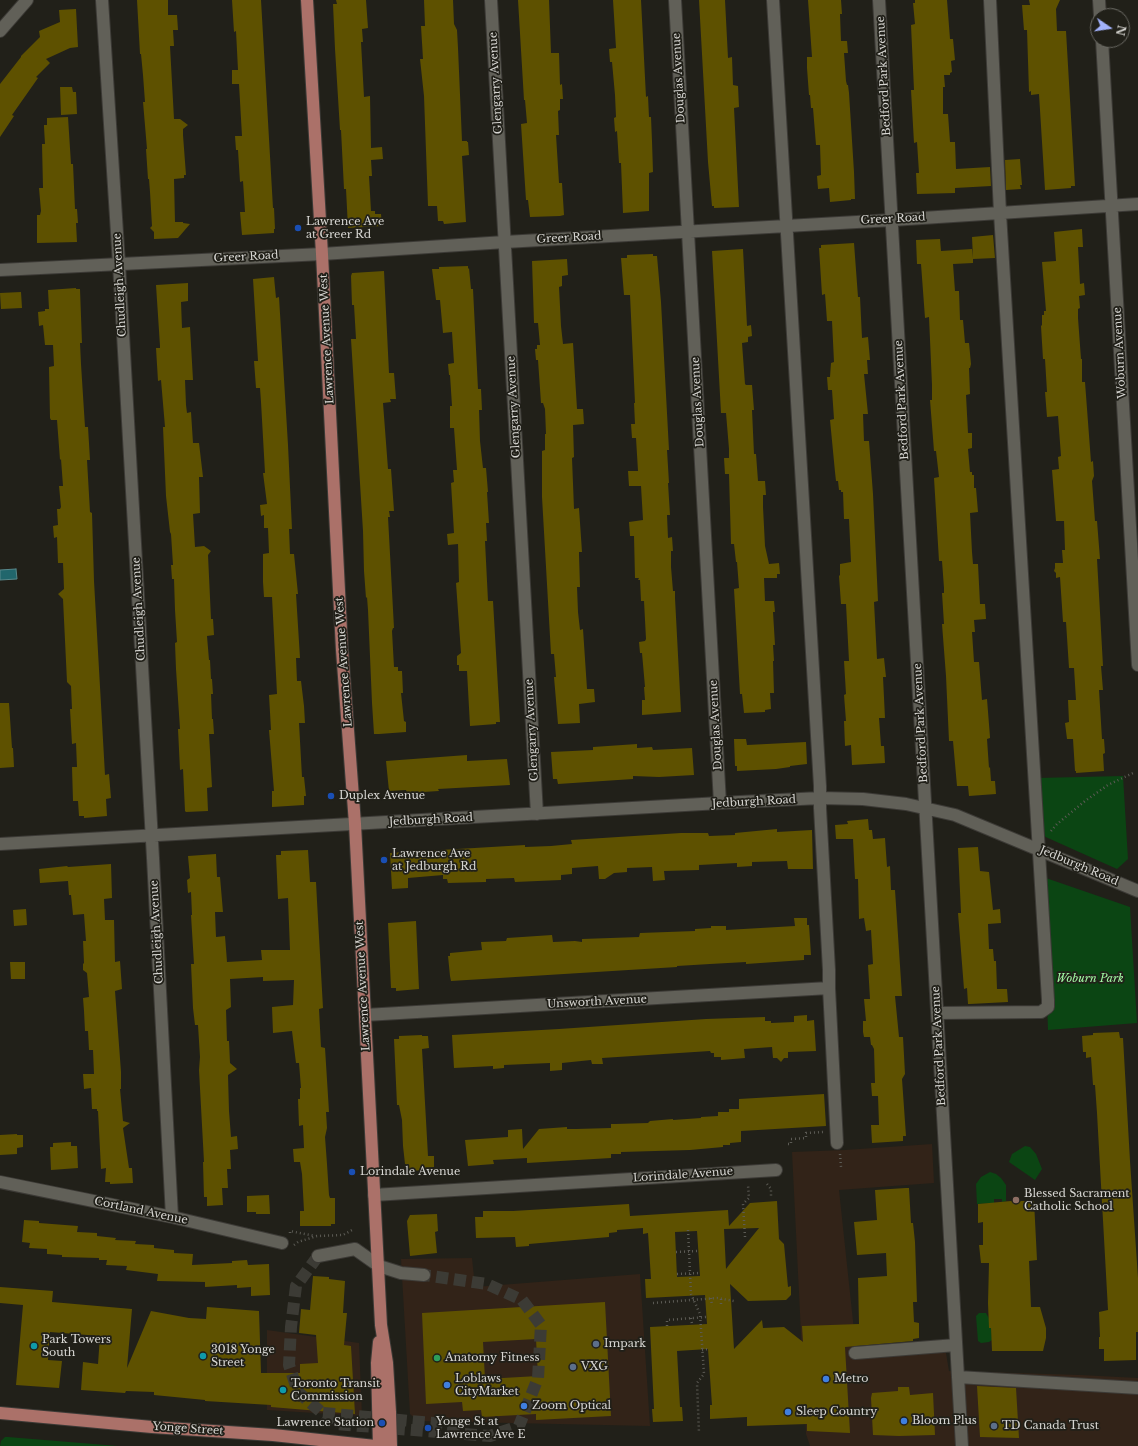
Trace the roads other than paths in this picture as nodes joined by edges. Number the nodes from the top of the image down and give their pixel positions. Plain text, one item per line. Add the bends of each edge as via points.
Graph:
1 (27, 0) edge
2 (102, 0) edge
3 (307, 0) edge
4 (491, 0) edge
5 (675, 0) edge
6 (773, 0) edge
7 (879, 0) edge
8 (990, 0) edge
9 (0, 31) edge
10 (1102, 48) edge
11 (1138, 204) edge
12 (1111, 206) junction
13 (1000, 213) junction
14 (892, 220) junction
15 (786, 225) junction
16 (688, 231) junction
17 (505, 242) junction
18 (322, 254) junction
19 (119, 264) junction
20 (0, 270) edge
21 (1138, 665) edge
22 (820, 798) junction
23 (720, 803) junction
24 (925, 808) junction
25 (537, 814) junction
26 (355, 824) junction
27 (151, 835) junction
28 (0, 844) edge
29 (1038, 849) junction
30 (1138, 891) edge
31 (828, 988) junction
32 (937, 1013) junction
33 (365, 1015) junction
34 (838, 1143) dead end
35 (776, 1170) dead end
36 (0, 1182) edge
37 (374, 1195) junction
38 (172, 1217) junction
39 (287, 1245) road end
40 (318, 1256) tunnel mouth
41 (379, 1266) junction
42 (424, 1275) tunnel mouth
43 (381, 1325) junction
44 (956, 1345) junction
45 (855, 1353) dead end
46 (958, 1377) junction
47 (1138, 1388) edge
48 (0, 1413) edge
49 (375, 1446) edge
50 (379, 1446) edge
51 (390, 1446) edge
52 (962, 1446) edge

1 - 9 street
2 - 19 street, Chudleigh Avenue
3 - 18 main road, Lawrence Avenue West
4 - 17 street, Glengarry Avenue
5 - 16 street, Douglas Avenue
6 - 15 street
7 - 14 street, Bedford Park Avenue
8 - 13 street
10 - 12 street, Woburn Avenue
11 - 12 street, Greer Road
12 - 13 street, Greer Road
12 - 21 street, Woburn Avenue
13 - 14 street, Greer Road
13 - 29 street
14 - 15 street, Greer Road
14 - 24 street, Bedford Park Avenue
15 - 16 street, Greer Road
15 - 22 street
16 - 17 street, Greer Road
16 - 23 street, Douglas Avenue
17 - 18 street, Greer Road
17 - 25 street, Glengarry Avenue
18 - 19 street, Greer Road
18 - 26 main road, Lawrence Avenue West via 342,642
19 - 20 street, Greer Road
19 - 27 street, Chudleigh Avenue
22 - 23 street, Jedburgh Road
22 - 24 street, Jedburgh Road via 880,801
22 - 31 street
23 - 25 street, Jedburgh Road
24 - 29 street, Jedburgh Road via 955,815
24 - 32 street, Bedford Park Avenue
25 - 26 street, Jedburgh Road
26 - 27 street
26 - 33 main road, Lawrence Avenue West
27 - 28 street
27 - 38 street, Chudleigh Avenue
29 - 30 street, Jedburgh Road
29 - 32 street via 1048,1007 1041,1012
31 - 33 street, Unsworth Avenue
31 - 34 street
32 - 44 street, Bedford Park Avenue
33 - 37 main road, Lawrence Avenue West
35 - 37 street, Lorindale Avenue
36 - 38 street, Cortland Avenue
37 - 41 main road, Lawrence Avenue West
38 - 39 street, Cortland Avenue
40 - 41 street via 354,1249
41 - 42 street via 401,1273
41 - 43 main road, Lawrence Avenue West
43 - 50 main road, Lawrence Avenue West via 376,1363
43 - 51 main road, Lawrence Avenue West via 387,1363
44 - 45 street
44 - 46 street, Bedford Park Avenue
46 - 47 street
46 - 52 street, Bedford Park Avenue
48 - 49 main road, Yonge Street via 273,1435

